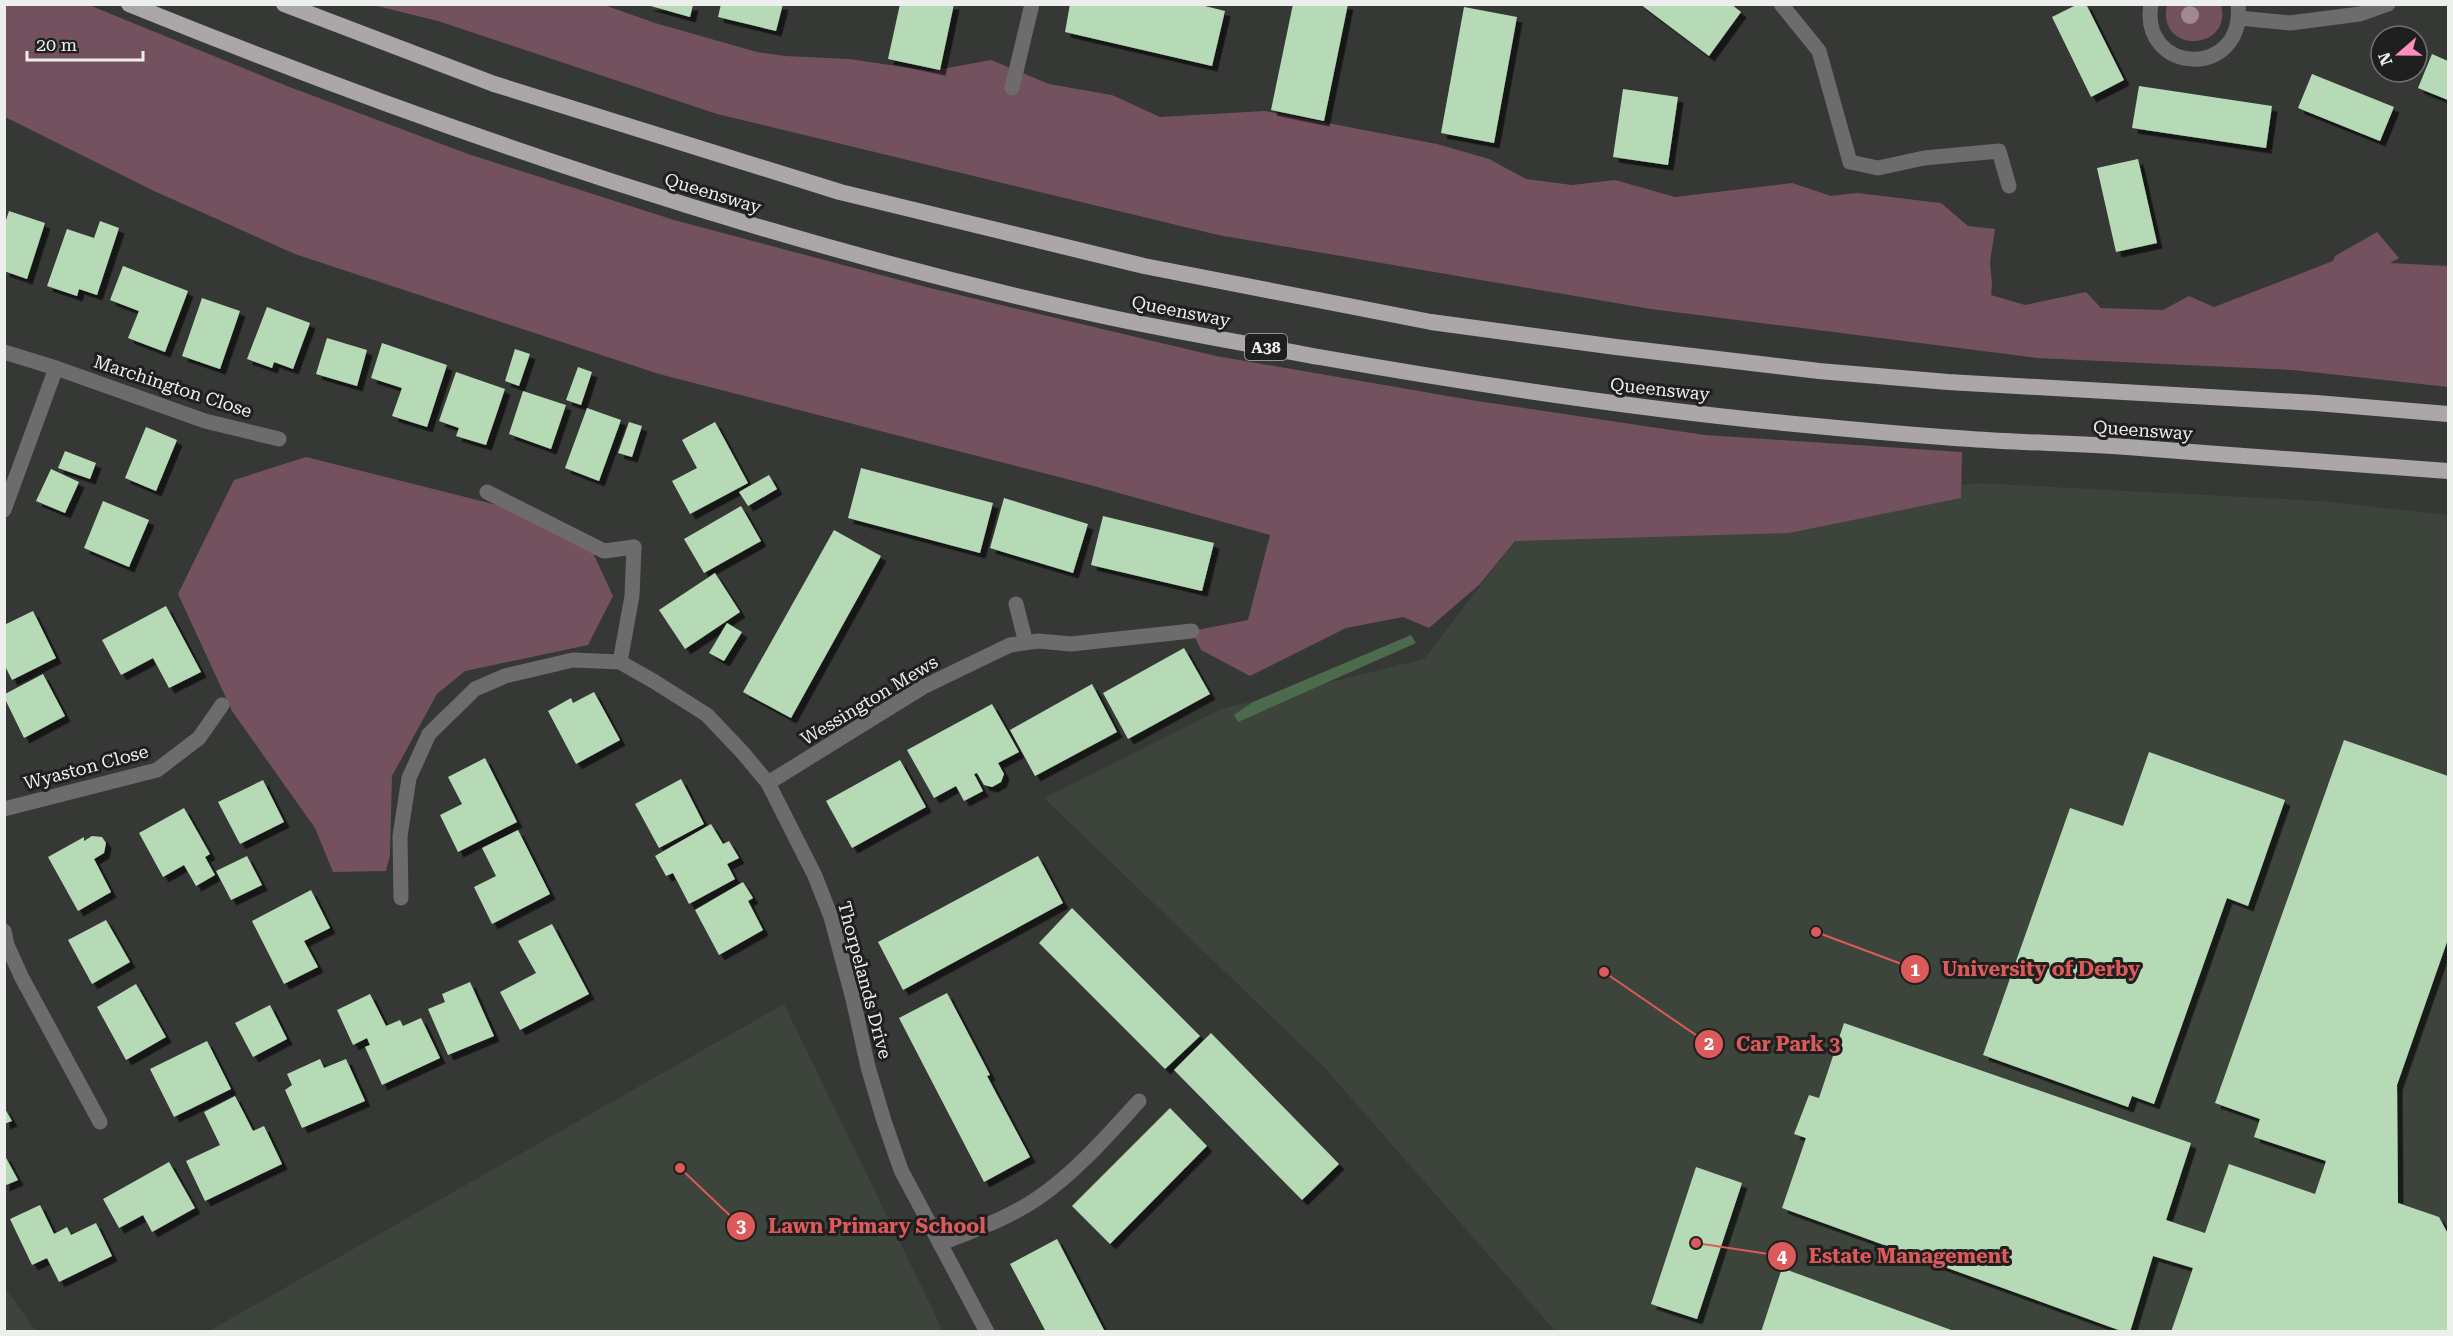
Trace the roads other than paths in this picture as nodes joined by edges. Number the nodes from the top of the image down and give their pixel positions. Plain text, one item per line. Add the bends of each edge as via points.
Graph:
1 (129, 4) edge
2 (284, 4) edge
3 (1032, 4) edge
4 (1781, 4) edge
5 (2151, 4) edge
6 (2388, 4) edge
7 (2238, 11) edge
8 (1012, 88) dead end
9 (2009, 186) dead end
10 (4, 352) edge
11 (56, 368) junction
12 (2448, 414) edge
13 (279, 439) dead end
14 (2448, 471) edge
15 (487, 492) dead end
16 (4, 510) edge
17 (1016, 604) dead end
18 (1192, 631) dead end
19 (1026, 643) junction
20 (620, 662) junction
21 (222, 705) dead end
22 (768, 783) junction
23 (4, 809) edge
24 (401, 898) dead end
25 (4, 931) edge
26 (1139, 1101) dead end
27 (100, 1122) dead end
28 (942, 1244) junction
29 (987, 1332) edge

1 - 14 highway, Queensway / A38 via 424,119 622,185 769,231 1109,317 1458,381 1616,404 1968,439
2 - 12 highway, Queensway via 494,84 840,192 1144,266 1431,322 1819,371
3 - 8 street
4 - 9 street via 1819,51 1850,162 1878,168 1924,158 1999,151
5 - 7 street via 2150,25 2161,45 2180,58 2192,60 2224,49 2237,30
6 - 7 street via 2360,14 2290,23
10 - 11 street, Marchington Close
11 - 13 street, Marchington Close via 205,421
11 - 16 street
15 - 20 street via 604,551 634,547 632,596
17 - 19 street
18 - 19 street, Wessington Mews via 1071,644
19 - 22 street, Wessington Mews via 1010,645 923,687
20 - 22 street, Thorpelands Drive via 707,715
20 - 24 street, Thorpelands Drive via 573,660 505,676 475,689 429,734 409,778 400,836
21 - 23 street, Wyaston Close via 199,738 158,770
22 - 28 street, Thorpelands Drive via 831,917 868,1067 901,1170
25 - 27 street via 22,978
26 - 28 street via 1093,1152 1038,1197
28 - 29 street, Thorpelands Drive

